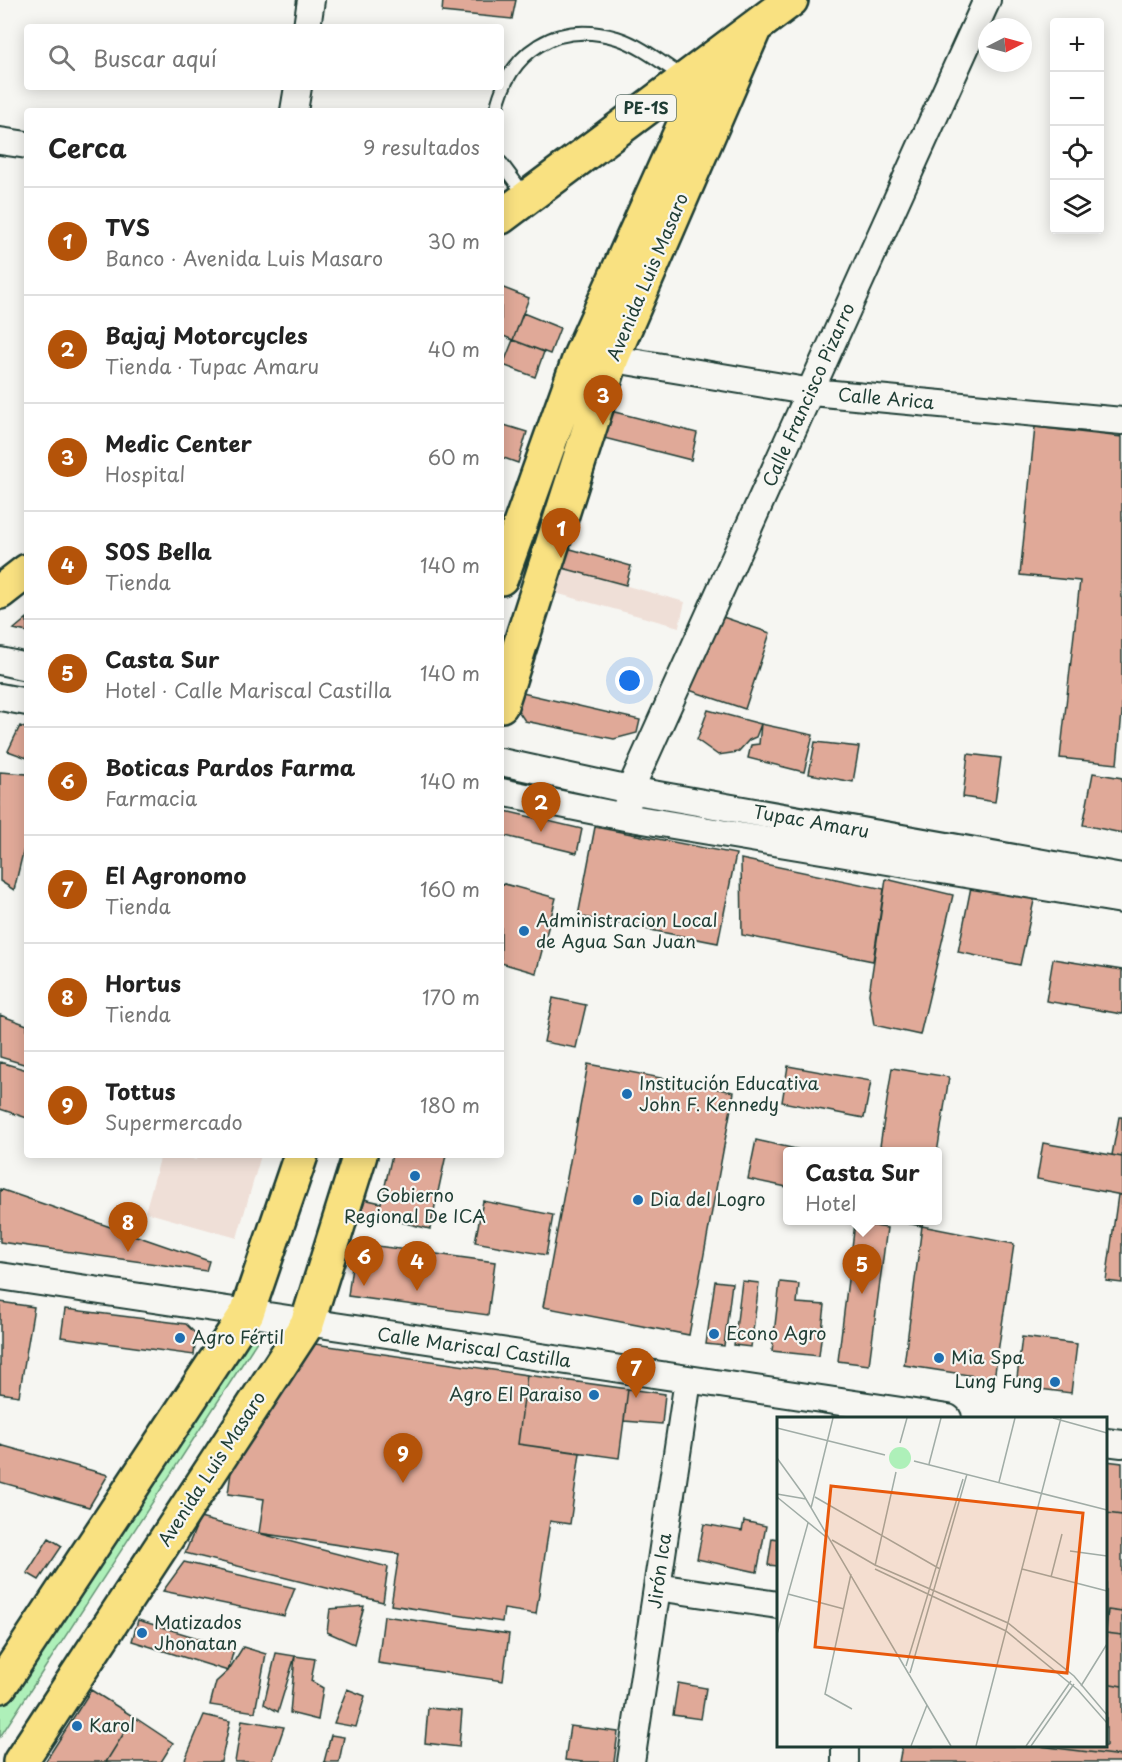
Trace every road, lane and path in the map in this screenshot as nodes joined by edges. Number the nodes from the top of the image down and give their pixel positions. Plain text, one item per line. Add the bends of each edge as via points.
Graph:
1 (311, 0) edge
2 (791, 0) edge
3 (987, 0) edge
4 (763, 13) edge
5 (307, 24) edge
6 (714, 58) junction
7 (686, 78) junction
8 (504, 88) edge
9 (298, 90) edge
10 (503, 90) edge
11 (294, 108) edge
12 (497, 108) edge
13 (0, 141) edge
14 (24, 145) edge
15 (504, 171) edge
16 (514, 197) edge
17 (504, 212) edge
18 (596, 356) junction
19 (812, 392) junction
20 (1122, 421) edge
21 (504, 571) edge
22 (24, 573) edge
23 (0, 592) edge
24 (0, 661) edge
25 (24, 666) edge
26 (504, 694) edge
27 (0, 697) edge
28 (24, 701) edge
29 (504, 763) edge
30 (630, 790) junction
31 (504, 793) edge
32 (625, 817) junction
33 (1122, 877) edge
34 (1122, 900) edge
35 (300, 1158) edge
36 (359, 1158) edge
37 (0, 1276) edge
38 (247, 1313) junction
39 (307, 1324) junction
40 (688, 1380) junction
41 (935, 1417) edge
42 (1107, 1442) edge
43 (1122, 1444) edge
44 (657, 1587) junction
45 (777, 1605) edge
46 (0, 1686) edge
47 (845, 1747) edge
48 (20, 1762) edge
49 (631, 1762) edge
50 (844, 1762) edge

1 - 5 street
2 - 4 highway, PE-1S
3 - 19 street, Calle Francisco Pizarro
4 - 6 highway, PE-1S
4 - 18 highway, Avenida Luis Masaro
6 - 7 highway, PE-1S
6 - 18 highway, Avenida Luis Masaro
7 - 8 lane via 617,38 588,34 557,36 533,46 512,70
7 - 16 highway, PE-1S
9 - 11 street
10 - 12 lane
13 - 14 street
15 - 16 lane
16 - 17 highway, PE-1S
18 - 19 street, Calle Arica
18 - 21 highway, Avenida Luis Masaro
18 - 26 highway, Avenida Luis Masaro
19 - 20 street, Calle Arica
19 - 30 street, Calle Francisco Pizarro
22 - 23 highway
24 - 25 street
27 - 28 street
29 - 30 street, Tupac Amaru
30 - 32 street, Calle Francisco Pizarro
30 - 33 street, Tupac Amaru
31 - 32 street, Tupac Amaru
32 - 34 street, Tupac Amaru
35 - 38 highway
36 - 39 highway, Avenida Luis Masaro
37 - 38 street, Calle Mariscal Castilla
38 - 39 street, Calle Mariscal Castilla
38 - 46 highway
39 - 40 street, Calle Mariscal Castilla
39 - 48 highway, Avenida Luis Masaro
40 - 41 street, Calle Mariscal Castilla
40 - 44 street, Jirón Ica
42 - 43 street
44 - 45 street
44 - 49 street, Jirón Ica
47 - 50 street

